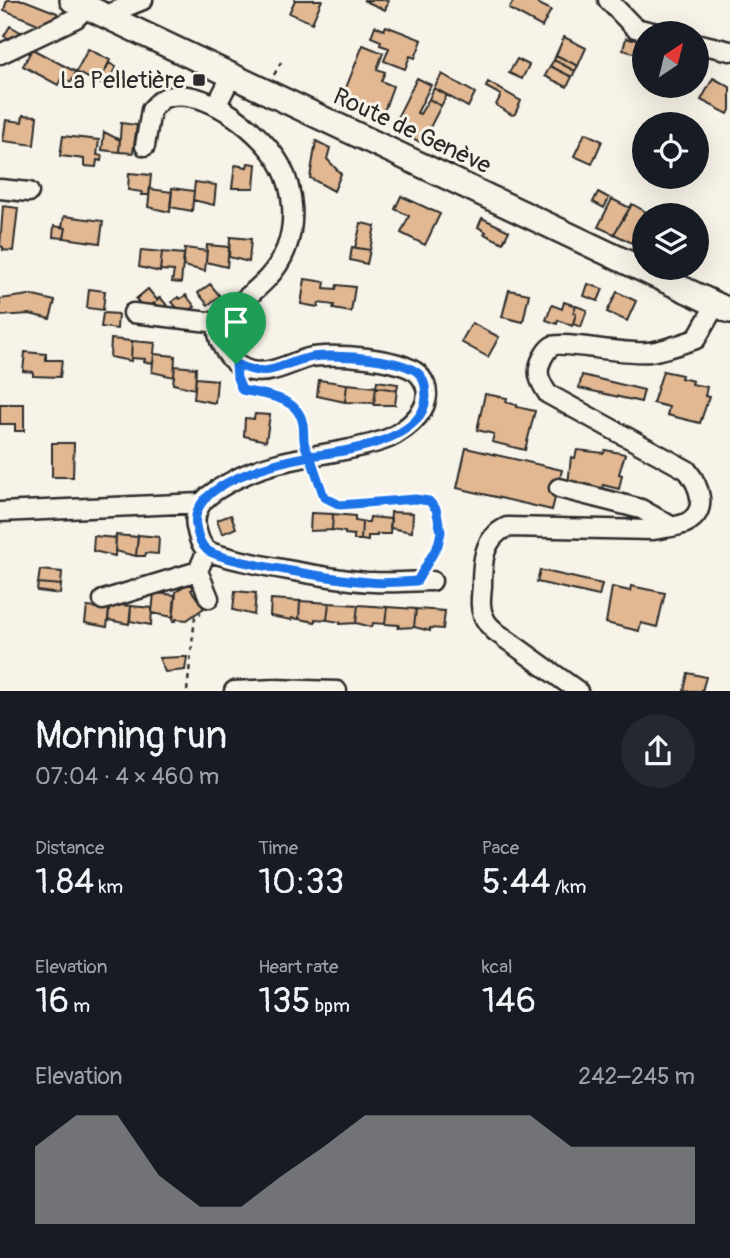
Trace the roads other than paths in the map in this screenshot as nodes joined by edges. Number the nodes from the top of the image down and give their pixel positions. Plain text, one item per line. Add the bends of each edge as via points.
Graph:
1 (143, 0) edge
2 (608, 0) edge
3 (88, 7) edge
4 (632, 25) edge
5 (709, 46) edge
6 (730, 51) edge
7 (0, 54) edge
8 (232, 75) junction
9 (217, 104) junction
10 (145, 146) dead end
11 (0, 189) edge
12 (29, 192) dead end
13 (723, 308) edge
14 (133, 313) dead end
15 (218, 323) junction
16 (559, 488) dead end
17 (201, 503) junction
18 (0, 512) edge
19 (671, 526) junction
20 (207, 550) junction
21 (198, 571) junction
22 (425, 581) road end
23 (209, 598) dead end
24 (103, 600) dead end
25 (234, 691) edge
26 (337, 691) edge
27 (578, 691) edge

1 - 3 street
2 - 4 street
3 - 7 street via 76,18
3 - 8 main road, Route de Genève
5 - 6 street
8 - 9 street
8 - 13 main road, Route de Genève
9 - 10 street via 183,97 158,102 150,110
9 - 15 street via 268,148 281,166 293,218 278,267
11 - 12 street
13 - 19 street via 696,339 649,352 562,344 545,352 540,364 538,375 548,394 687,470 696,481 701,492 695,516
14 - 15 street
15 - 17 street via 223,348 236,364 250,371 330,355 398,364 421,376 426,404 419,417 392,437 280,461 218,489
16 - 19 street via 641,509
17 - 18 street
17 - 20 street via 195,520 198,539
19 - 27 street via 653,530 507,527 490,539 482,559 485,622
20 - 21 street
20 - 22 street via 240,561 371,583
21 - 23 street
21 - 24 street
25 - 26 street

